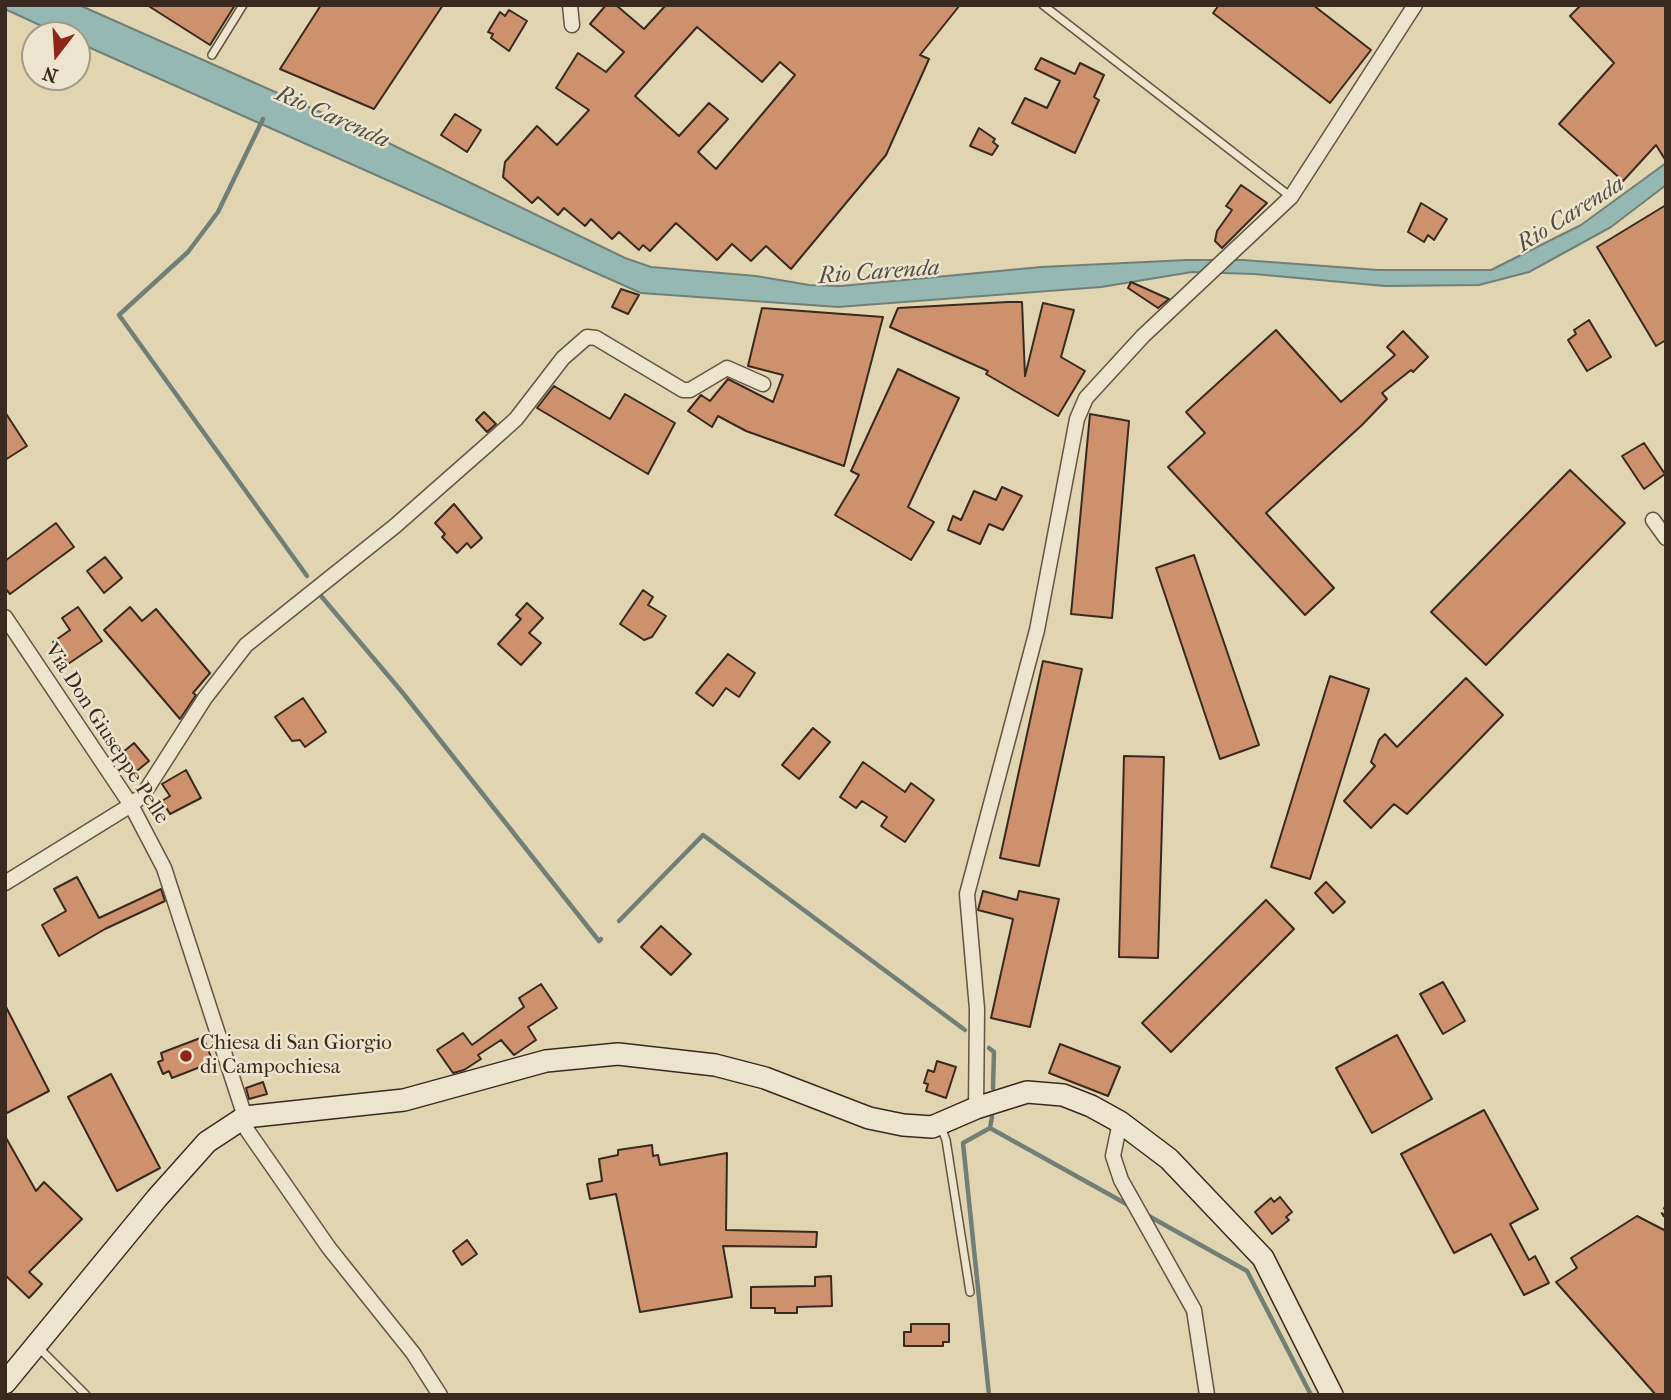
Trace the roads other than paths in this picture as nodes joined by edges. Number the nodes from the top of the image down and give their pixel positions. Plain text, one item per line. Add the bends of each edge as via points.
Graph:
1 (243, 5) edge
2 (570, 5) edge
3 (1043, 5) edge
4 (1415, 5) edge
5 (572, 25) dead end
6 (212, 55) dead end
7 (1291, 197) junction
8 (763, 384) dead end
9 (1653, 520) dead end
10 (1666, 538) edge
11 (5, 617) edge
12 (131, 806) junction
13 (5, 883) edge
14 (976, 1108) junction
15 (246, 1117) junction
16 (1120, 1122) junction
17 (940, 1124) junction
18 (970, 1292) dead end
19 (36, 1345) junction
20 (5, 1383) edge
21 (86, 1395) edge
22 (440, 1395) edge
23 (1207, 1395) edge
24 (1332, 1395) edge

1 - 6 lane
2 - 5 street
3 - 7 lane
4 - 7 street
7 - 14 street via 1143,335 1086,398 1077,419 1037,630 967,894 977,1009
8 - 12 street via 727,368 683,390 587,337 563,358 516,419 395,526 246,645
9 - 10 street
11 - 12 street, Via Don Giuseppe Pelle
12 - 13 street
12 - 15 street, Via Don Giuseppe Pelle via 164,868
14 - 16 main road via 1027,1092 1043,1092 1073,1099
14 - 17 main road
15 - 17 main road via 404,1100 546,1061 618,1054 715,1065 765,1078 869,1118 903,1125
15 - 19 main road via 207,1142
15 - 22 street, Via Don Giuseppe Pelle via 247,1130 329,1248 413,1353
16 - 23 street via 1113,1156 1121,1180 1194,1310
16 - 24 main road via 1186,1176 1263,1258
17 - 18 lane
19 - 20 main road
19 - 21 lane

